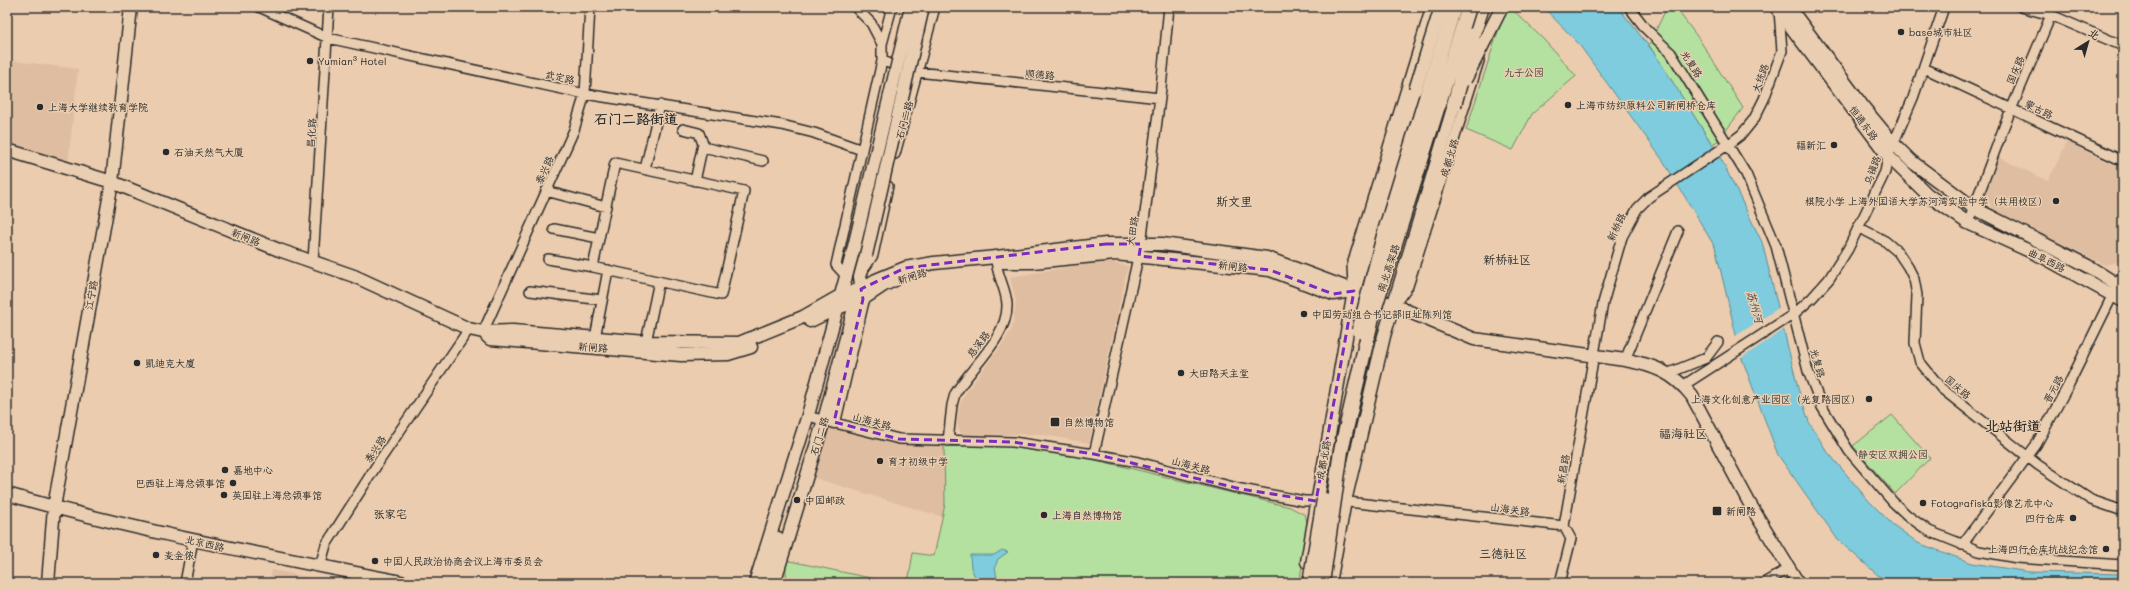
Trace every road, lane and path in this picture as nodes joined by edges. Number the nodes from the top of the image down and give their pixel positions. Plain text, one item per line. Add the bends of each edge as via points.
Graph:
1 (131, 7) edge
2 (258, 7) edge
3 (329, 7) edge
4 (590, 7) edge
5 (855, 7) edge
6 (892, 7) edge
7 (911, 7) edge
8 (923, 7) edge
9 (934, 7) edge
10 (1169, 7) edge
11 (1431, 7) edge
12 (1441, 7) edge
13 (1453, 7) edge
14 (1470, 7) edge
15 (1482, 7) edge
16 (1497, 7) edge
17 (1502, 7) edge
18 (1629, 7) edge
19 (1944, 7) edge
20 (2021, 7) edge
21 (1781, 8) edge
22 (2050, 15) junction
23 (328, 38) junction
24 (882, 44) junction
25 (2123, 46) edge
26 (882, 61) junction
27 (1924, 68) junction
28 (917, 72) junction
29 (585, 94) junction
30 (1160, 98) junction
31 (660, 105) junction
32 (1454, 105) junction
33 (2011, 108) junction
34 (683, 129) dead end
35 (1894, 143) junction
36 (702, 147) junction
37 (1725, 147) junction
38 (7, 150) edge
39 (862, 150) junction
40 (1888, 156) junction
41 (763, 161) dead end
42 (2123, 161) edge
43 (645, 169) junction
44 (696, 181) junction
45 (112, 182) junction
46 (546, 191) junction
47 (606, 207) junction
48 (1974, 208) junction
49 (1968, 223) junction
50 (1858, 227) junction
51 (554, 229) dead end
52 (1678, 231) dead end
53 (599, 238) junction
54 (1141, 244) junction
55 (1138, 256) junction
56 (548, 259) dead end
57 (313, 260) junction
58 (996, 260) junction
59 (593, 267) junction
60 (608, 270) junction
61 (2123, 274) edge
62 (846, 276) junction
63 (659, 281) junction
64 (530, 291) dead end
65 (1354, 291) junction
66 (2119, 292) edge
67 (852, 297) junction
68 (602, 300) junction
69 (1393, 305) junction
70 (1790, 317) junction
71 (469, 329) junction
72 (483, 332) junction
73 (595, 338) junction
74 (646, 342) junction
75 (1718, 342) dead end
76 (1594, 356) junction
77 (1625, 360) junction
78 (1669, 373) junction
79 (1684, 385) junction
80 (824, 420) junction
81 (948, 441) junction
82 (1094, 454) junction
83 (2028, 458) junction
84 (7, 494) edge
85 (1316, 501) junction
86 (1345, 501) junction
87 (54, 508) junction
88 (2123, 511) edge
89 (780, 518) junction
90 (1564, 526) junction
91 (193, 540) junction
92 (1962, 545) junction
93 (2123, 565) edge
94 (320, 566) junction
95 (1788, 569) junction
96 (48, 583) edge
97 (185, 583) edge
98 (406, 583) edge
99 (755, 583) edge
100 (765, 583) edge
101 (774, 583) edge
102 (1303, 583) edge
103 (1310, 583) edge
104 (1322, 583) edge
105 (1330, 583) edge
106 (1560, 583) edge
107 (1764, 583) edge
108 (1798, 583) edge

1 - 45 main road, 江宁路
2 - 23 street, 武定路
3 - 23 street, 昌化路
4 - 29 street, 泰兴路
5 - 24 street via 871,23
6 - 24 street
7 - 62 main road, 石门二路, bridge
8 - 67 main road, 石门二路, bridge via 866,255
9 - 28 street, 石门二路
10 - 30 street, 大田路
11 - 65 street, 成都北路 via 1352,265
12 - 65 main road, 成都北路, bridge
13 - 103 highway, 南北高架路, bridge via 1366,301 1328,475
14 - 104 highway, 南北高架路, bridge via 1373,313 1341,451
15 - 32 highway, bridge
16 - 69 street, 成都北路 via 1408,286
17 - 32 main road, 成都北路, bridge
18 - 37 street, 光复路 via 1648,31 1671,52
19 - 27 street, 乌镇路
20 - 22 street
21 - 35 main road, 恒通东路
21 - 37 street, 大统路 via 1782,51 1764,99 1748,128
21 - 40 main road, 恒通东路
22 - 25 street
22 - 33 street, 国庆路
23 - 29 street, 武定路
23 - 57 street, 昌化路
24 - 26 street
26 - 28 street, 顺德路
26 - 39 street
27 - 33 street, 蒙古路
27 - 35 street, 乌镇路
28 - 30 street, 顺德路
28 - 67 street, 石门二路 via 872,255
29 - 31 street, 武定路
29 - 46 street, 泰兴路 via 574,130
30 - 54 street, 大田路
31 - 39 street, 武定路 via 798,129
31 - 43 street
32 - 69 main road, 成都北路
33 - 42 street, 蒙古路
33 - 48 street, 国庆路
34 - 36 street via 699,133
35 - 40 street, 乌镇路
35 - 48 main road, 恒通东路 via 1911,161
36 - 41 street
36 - 44 street
37 - 70 street, 光复路 via 1755,192 1770,229 1782,264
37 - 76 street, 新桥路 via 1655,192 1637,209 1622,237 1603,303
38 - 45 main road, 新闸路
39 - 62 street via 836,265
40 - 49 main road, 恒通东路 via 1928,195
40 - 50 street, 乌镇路 via 1885,172
43 - 44 street
43 - 47 street via 615,163
44 - 63 street via 744,191 721,295
45 - 57 main road, 新闸路 via 272,248
45 - 87 main road, 江宁路
46 - 47 street
46 - 72 street, 泰兴路
47 - 53 street
48 - 49 street, 国庆路
48 - 66 main road, 曲阜西路 via 2088,266
49 - 66 main road, 曲阜西路
50 - 70 street, 乌镇路 via 1829,279
50 - 83 street, 国庆路 via 1885,241 1898,252 1914,279 1917,295 1915,343 1920,362 1929,375 1941,388
51 - 53 street
52 - 77 street
53 - 59 street
54 - 55 street, 大田路
54 - 58 main road, 新闸路 via 1106,244
54 - 65 main road, 新闸路 via 1162,244 1267,258
55 - 58 main road, 新闸路 via 1105,254 1033,262
55 - 65 main road, 新闸路 via 1270,270 1333,294
55 - 82 street, 大田路
56 - 59 street
57 - 71 main road, 新闸路
58 - 67 main road, 新闸路 via 907,276
58 - 81 street, 慈溪路 via 1007,302 1007,314 1004,324 955,394
59 - 60 street
60 - 63 street
60 - 68 street
61 - 66 street, 晋元路
62 - 67 main road, 石门二路
63 - 74 street
64 - 68 street
65 - 69 main road, 新闸路
65 - 85 main road, 成都北路
66 - 83 street, 晋元路
67 - 72 main road, 新闸路 via 774,338 728,354 681,355 490,339
67 - 74 main road, 新闸路 via 739,343
67 - 80 main road, 石门二路
67 - 80 main road, 石门二路
67 - 89 main road, 石门二路 via 808,415
68 - 73 street
69 - 76 main road, 新闸路 via 1474,339
69 - 86 main road, 成都北路
70 - 79 street, 乌镇路
70 - 92 street, 光复路 via 1814,388 1843,444 1908,516 1937,535
71 - 72 main road, 新闸路
71 - 94 street, 泰兴路 via 326,544
72 - 73 main road, 新闸路 via 513,331
73 - 74 main road, 新闸路
75 - 78 street via 1706,358
76 - 77 main road, 新闸路
76 - 90 street, 新昌路
77 - 78 main road, 新闸路 via 1646,364
78 - 79 main road, 新闸路
79 - 95 main road, 新闸路
80 - 81 street, 山海关路 via 899,439
80 - 89 main road, 石门二路
80 - 101 main road, 石门二路
81 - 82 street, 山海关路 via 1013,442
82 - 85 street, 山海关路 via 1138,462 1241,489
83 - 88 street, 国庆路 via 2091,500
83 - 92 street, 晋元路
84 - 87 main road, 北京西路
85 - 86 street, 山海关路
85 - 102 main road, 成都北路
86 - 90 street, 山海关路
86 - 105 main road, 成都北路
87 - 91 main road, 北京西路
87 - 96 main road, 江宁路
89 - 99 main road, 石门二路
89 - 100 main road, 石门二路
90 - 106 street, 新昌路 via 1571,539
91 - 94 main road, 北京西路
91 - 97 street
92 - 93 street, 光复路 via 2017,558
94 - 98 main road, 北京西路
95 - 107 street
95 - 108 main road, 新闸路

